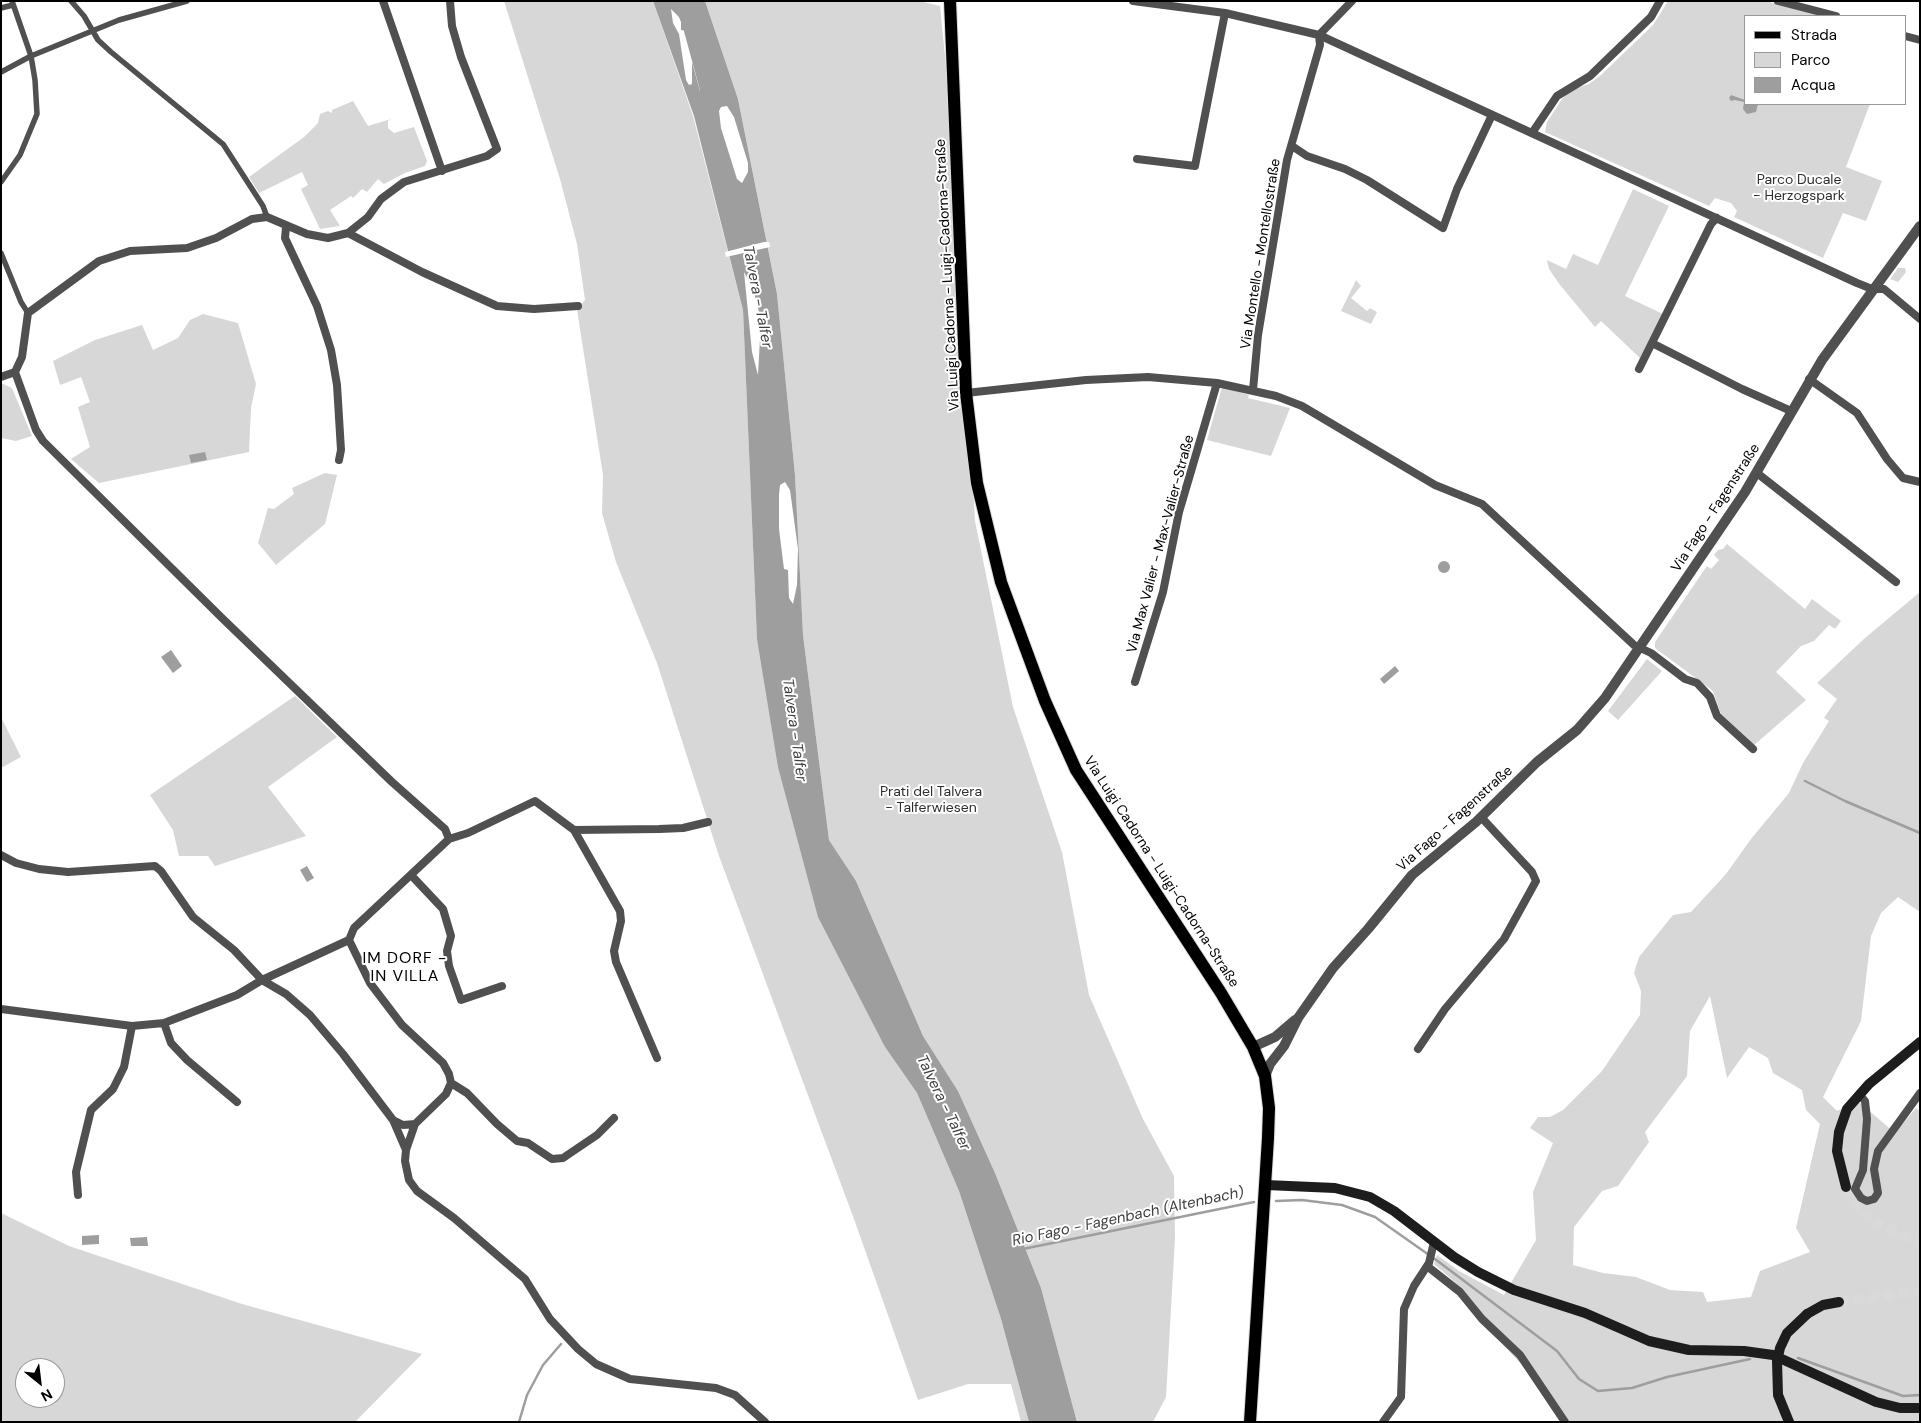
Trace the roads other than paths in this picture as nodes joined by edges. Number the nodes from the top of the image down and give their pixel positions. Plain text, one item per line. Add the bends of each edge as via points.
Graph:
1 (71, 1) edge
2 (187, 1) edge
3 (383, 1) edge
4 (450, 1) edge
5 (950, 1) edge
6 (1352, 1) edge
7 (1660, 1) edge
8 (1778, 1) edge
9 (1138, 2) edge
10 (12, 3) edge
11 (1, 8) edge
12 (1226, 13) junction
13 (1832, 15) edge
14 (93, 32) junction
15 (1319, 35) junction
16 (1906, 36) edge
17 (1920, 40) edge
18 (31, 56) junction
19 (1, 72) edge
20 (1492, 115) junction
21 (1532, 133) junction
22 (1292, 146) junction
23 (1137, 158) dead end
24 (442, 170) junction
25 (1, 182) edge
26 (267, 217) junction
27 (1718, 218) junction
28 (286, 226) junction
29 (1920, 226) edge
30 (348, 233) junction
31 (1, 253) edge
32 (1872, 289) junction
33 (578, 306) dead end
34 (28, 313) junction
35 (1920, 319) edge
36 (1652, 343) junction
37 (1639, 369) dead end
38 (14, 372) junction
39 (1, 377) edge
40 (1809, 379) junction
41 (1217, 383) junction
42 (1253, 390) junction
43 (966, 393) junction
44 (1791, 411) junction
45 (339, 460) dead end
46 (1757, 472) junction
47 (1920, 482) edge
48 (1896, 582) dead end
49 (1639, 648) junction
50 (1135, 682) dead end
51 (1753, 749) dead end
52 (1481, 817) junction
53 (708, 822) dead end
54 (574, 830) junction
55 (449, 839) junction
56 (1, 855) edge
57 (411, 875) junction
58 (349, 940) junction
59 (262, 980) junction
60 (502, 986) dead end
61 (1, 1009) edge
62 (1298, 1018) junction
63 (164, 1023) junction
64 (132, 1026) junction
65 (1920, 1042) edge
66 (1253, 1047) junction
67 (1418, 1049) dead end
68 (657, 1058) dead end
69 (1265, 1076) junction
70 (451, 1083) junction
71 (1920, 1093) edge
72 (1859, 1094) junction
73 (237, 1102) dead end
74 (614, 1118) dead end
75 (392, 1120) junction
76 (415, 1124) junction
77 (406, 1150) junction
78 (1266, 1185) junction
79 (1846, 1187) tunnel mouth
80 (78, 1195) dead end
81 (1433, 1245) junction
82 (1428, 1264) junction
83 (1839, 1302) tunnel mouth
84 (1920, 1408) edge
85 (765, 1422) edge
86 (1250, 1422) edge
87 (1384, 1422) edge
88 (1565, 1422) edge
89 (1789, 1422) edge

1 - 14 street
2 - 14 street via 119,20
3 - 24 street
4 - 24 street via 452,26 461,57 497,149 487,156
5 - 43 main road, Via Luigi Cadorna - Luigi-Cadorna-Straße
6 - 15 street
7 - 21 street via 1651,18 1590,76 1557,96
8 - 13 street
9 - 12 street
10 - 11 street
10 - 18 street
12 - 15 street
12 - 23 street via 1195,166
14 - 18 street
14 - 26 street via 112,52 224,144
15 - 20 street
15 - 22 street, Via Montello - Montellostraße via 1320,45
16 - 17 street
18 - 19 street
18 - 25 street via 37,114 20,155
20 - 21 street
20 - 22 street via 1442,228 1367,180 1307,156
21 - 27 street
22 - 42 street, Via Montello - Montellostraße via 1274,227
24 - 30 street via 392,189 358,227
26 - 28 street
26 - 34 street via 252,219 216,238 187,248 119,253 94,264
27 - 32 street
27 - 36 street via 1712,224
28 - 30 street via 328,238
28 - 45 street via 285,238 317,306 331,350 337,385
29 - 32 street, Via Fago - Fagenstraße
30 - 33 street via 497,306 534,309
31 - 34 street
32 - 35 street via 1889,292
32 - 40 street, Via Fago - Fagenstraße
34 - 38 street via 22,357
36 - 37 street
36 - 44 street
38 - 39 street
38 - 55 street via 43,441 392,782 437,820
40 - 44 street, Via Fago - Fagenstraße
40 - 47 street via 1857,412 1903,478
41 - 42 street
41 - 43 street via 1136,377
41 - 50 street, Via Max Valier - Max-Valier-Straße via 1179,512 1163,592
42 - 49 street via 1302,406 1435,485 1482,504
43 - 66 main road, Via Luigi Cadorna - Luigi-Cadorna-Straße via 977,483 1001,582 1045,701 1076,770
44 - 46 street, Via Fago - Fagenstraße
46 - 48 street
46 - 49 street, Via Fago - Fagenstraße
49 - 51 street via 1697,683 1710,697 1717,716
49 - 52 street, Via Fago - Fagenstraße via 1605,698 1577,730 1530,768
52 - 62 street, Via Fago - Fagenstraße via 1412,875 1333,968
52 - 67 street via 1532,872 1536,881 1504,939 1445,1009
53 - 54 street via 667,829
54 - 55 street via 535,801
54 - 68 street via 620,911 614,952 616,962
55 - 57 street
56 - 59 street via 39,869 68,872 155,866 192,918 234,950
57 - 58 street via 354,928
57 - 60 street via 443,909 451,936 449,966 461,1000
58 - 59 street
58 - 70 street via 370,983 402,1025 442,1063 450,1074
59 - 63 street via 237,995
59 - 75 street via 286,994 310,1015
61 - 64 street
62 - 66 street, Via Fago - Fagenstraße via 1275,1037
62 - 69 street, Via Fago - Fagenstraße
63 - 64 street
63 - 73 street via 172,1042 187,1060
64 - 80 street via 124,1067 113,1089 91,1110 76,1172
65 - 72 main road
66 - 69 main road, Via Luigi Cadorna - Luigi-Cadorna-Straße
69 - 78 main road, Via Luigi Cadorna - Luigi-Cadorna-Straße via 1269,1108
70 - 74 street via 468,1093 517,1141 528,1143 552,1159 563,1158 597,1135
70 - 76 street via 446,1094
71 - 72 street via 1878,1151 1874,1169 1879,1190 1877,1197 1867,1201 1855,1189 1863,1170 1867,1110
72 - 79 main road via 1845,1114 1838,1140 1838,1163
75 - 76 street via 403,1125
75 - 77 street
76 - 77 street
77 - 85 street via 409,1180 417,1191 525,1279 550,1319 596,1364 630,1379 716,1388 735,1395
78 - 81 main road via 1318,1186 1358,1192 1394,1211
78 - 86 main road, Via Luigi Cadorna - Luigi-Cadorna-Straße
81 - 82 street
81 - 84 main road via 1514,1290 1585,1313 1649,1340 1688,1350 1760,1352 1787,1360 1876,1402 1900,1408
82 - 87 street via 1404,1309 1401,1397
82 - 88 street via 1458,1290 1482,1319 1520,1355
83 - 89 main road, bridge via 1823,1305 1807,1314 1787,1333 1780,1348 1776,1382

